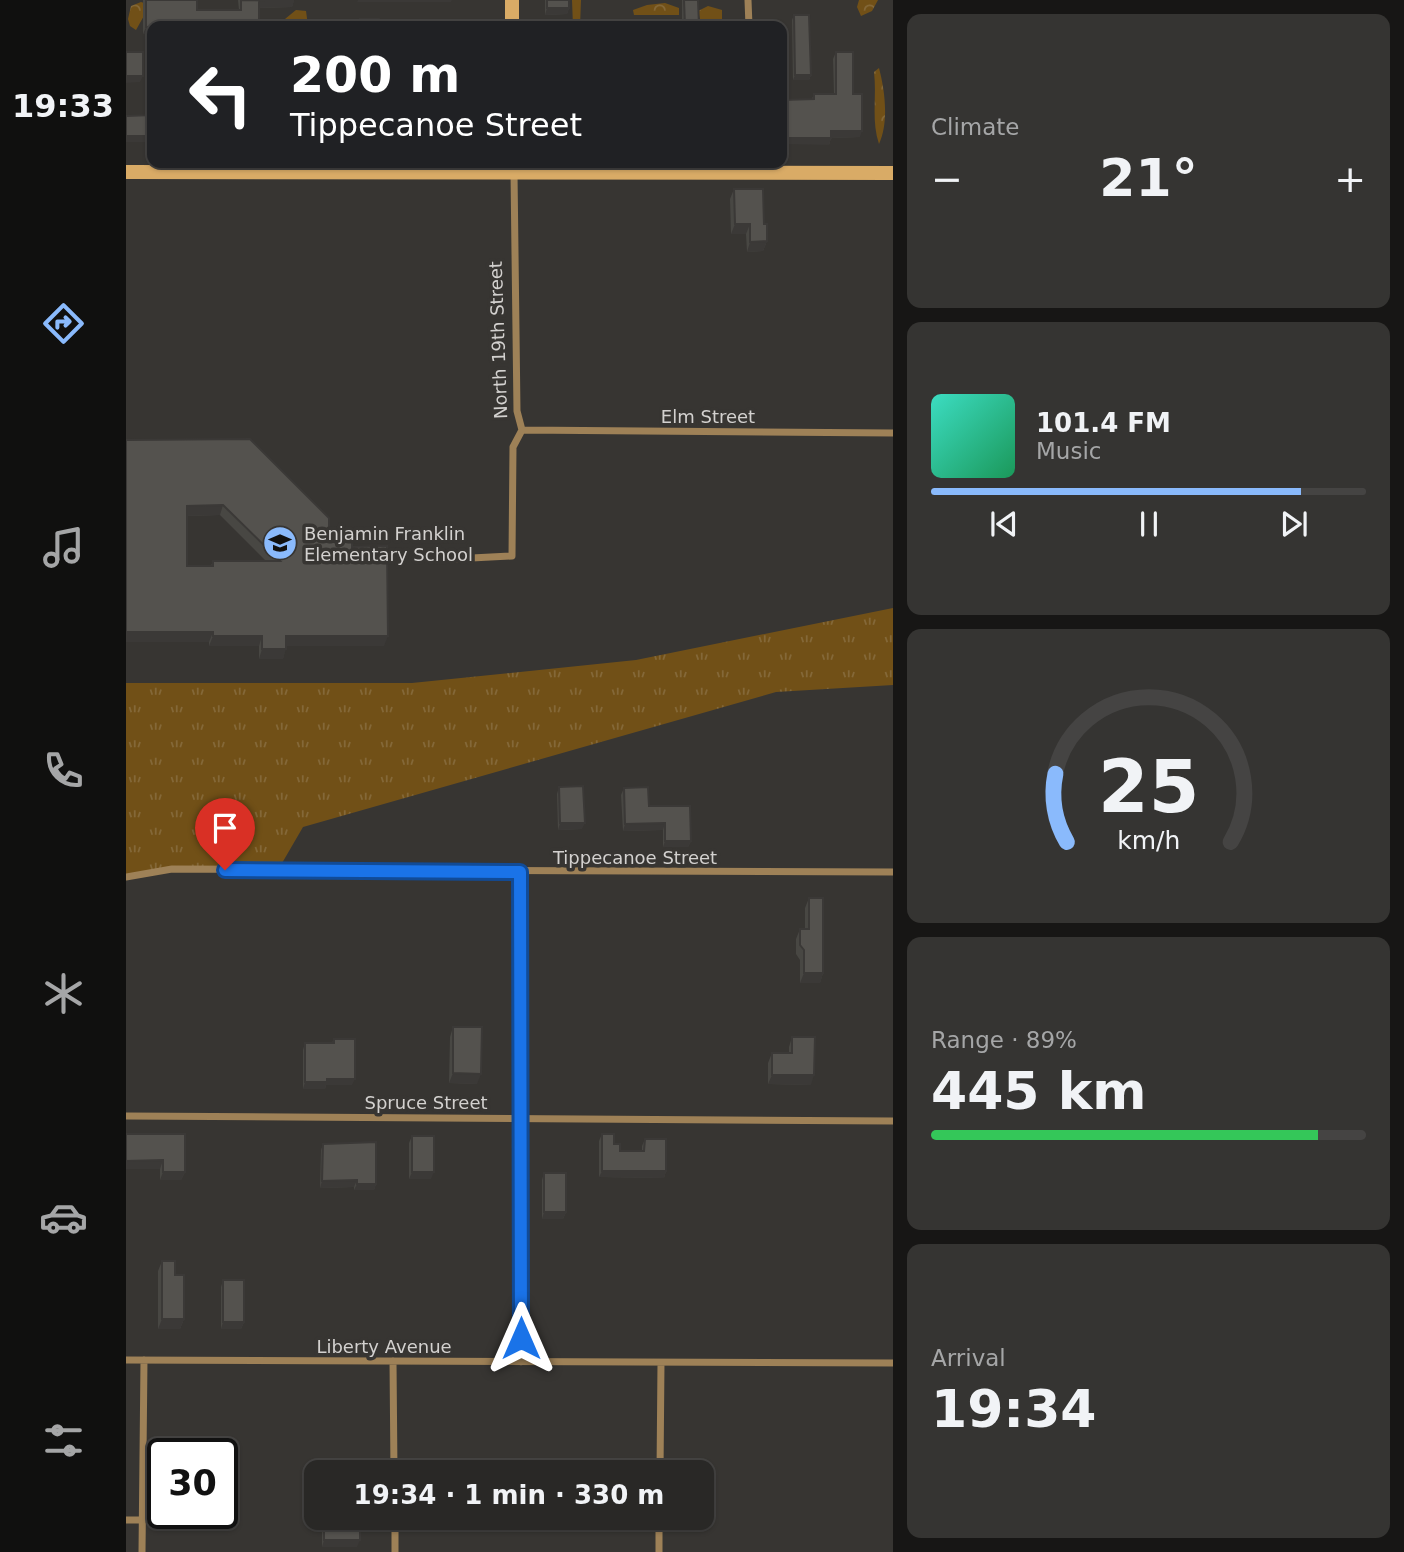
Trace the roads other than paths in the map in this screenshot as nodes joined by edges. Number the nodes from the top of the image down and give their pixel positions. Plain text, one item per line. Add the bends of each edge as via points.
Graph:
1 (512, 0) edge
2 (748, 0) edge
3 (512, 21) edge
4 (748, 21) edge
5 (514, 168) edge
6 (750, 168) edge
7 (126, 172) edge
8 (893, 173) edge
9 (522, 430) junction
10 (893, 433) edge
11 (452, 559) dead end
12 (520, 872) junction
13 (893, 872) edge
14 (126, 877) edge
15 (126, 1116) edge
16 (519, 1118) junction
17 (893, 1121) edge
18 (126, 1360) edge
19 (144, 1360) junction
20 (393, 1362) junction
21 (521, 1362) junction
22 (661, 1363) junction
23 (893, 1363) edge
24 (394, 1460) edge
25 (660, 1460) edge
26 (126, 1520) edge
27 (142, 1520) junction
28 (395, 1530) edge
29 (659, 1530) edge
30 (142, 1552) edge
31 (395, 1552) edge
32 (659, 1552) edge

1 - 3 street
2 - 4 street
5 - 6 street
5 - 7 street
5 - 9 street, North 19th Street via 517,411
6 - 8 street
9 - 10 street, Elm Street
9 - 11 street, North 19th Street via 513,447 512,556
12 - 13 street, Tippecanoe Street
12 - 14 street, Tippecanoe Street via 172,869
12 - 16 street
15 - 16 street, Spruce Street
16 - 17 street, Spruce Street
16 - 21 street
18 - 19 street, Liberty Avenue
19 - 20 street, Liberty Avenue
19 - 27 street
20 - 21 street, Liberty Avenue
20 - 24 street
21 - 22 street, Liberty Avenue
22 - 23 street, Liberty Avenue
22 - 25 street
26 - 27 street
27 - 30 street
28 - 31 street
29 - 32 street

